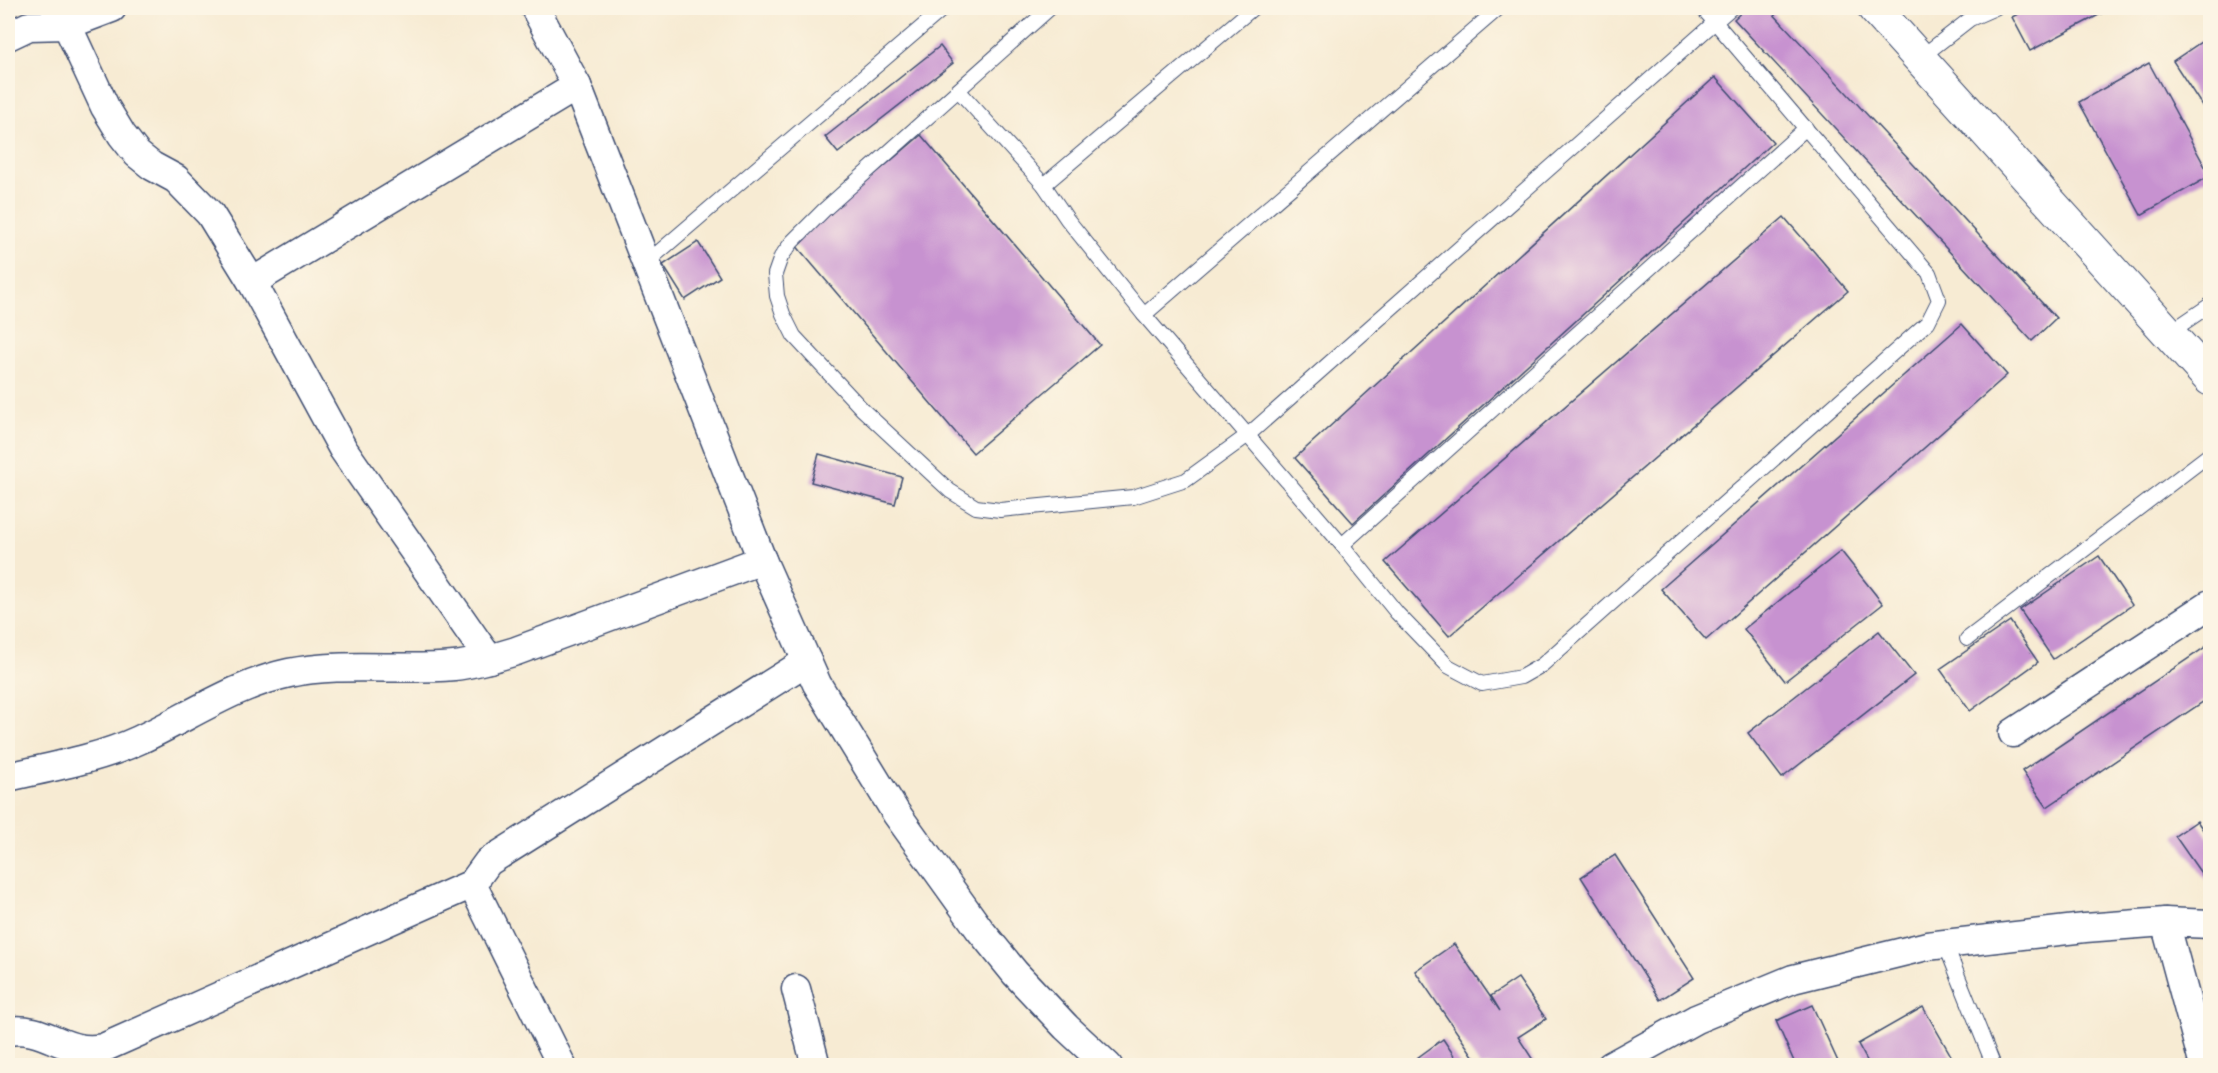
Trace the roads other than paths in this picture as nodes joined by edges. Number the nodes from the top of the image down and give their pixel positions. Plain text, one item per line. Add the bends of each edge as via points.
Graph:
1 (112, 8) edge
2 (535, 8) edge
3 (944, 8) edge
4 (1050, 8) edge
5 (1253, 8) edge
6 (1499, 8) edge
7 (1702, 8) edge
8 (1731, 8) edge
9 (1874, 8) edge
10 (1995, 8) edge
11 (1715, 22) junction
12 (19, 23) edge
13 (67, 26) junction
14 (1920, 58) junction
15 (577, 86) junction
16 (959, 91) junction
17 (1806, 128) junction
18 (1044, 185) junction
19 (646, 262) junction
20 (252, 282) junction
21 (2211, 305) edge
22 (1144, 315) junction
23 (2169, 333) junction
24 (2211, 380) edge
25 (1248, 435) junction
26 (2211, 454) edge
27 (1342, 546) junction
28 (762, 560) junction
29 (2211, 604) edge
30 (1967, 639) dead end
31 (489, 659) junction
32 (807, 661) junction
33 (2013, 733) dead end
34 (8, 777) edge
35 (472, 884) junction
36 (2165, 922) junction
37 (2211, 924) edge
38 (1945, 944) junction
39 (796, 989) dead end
40 (8, 1031) edge
41 (1639, 1058) edge
42 (562, 1065) edge
43 (816, 1065) edge
44 (1108, 1065) edge
45 (1611, 1065) edge
46 (1994, 1065) edge
47 (2204, 1065) edge

1 - 13 street
2 - 15 street
3 - 19 lane
4 - 16 lane
5 - 18 lane
6 - 22 lane
7 - 11 lane
8 - 11 lane
9 - 14 main road
10 - 14 lane via 1970,19
11 - 17 lane
11 - 25 lane
12 - 13 street
13 - 20 street via 122,135 144,160 195,196
14 - 23 main road
15 - 19 street
15 - 20 street
16 - 18 lane
16 - 25 lane via 824,210 781,257 775,274 777,296 794,336 863,410 950,491 976,507 1000,510 1133,497 1186,480
17 - 27 lane
17 - 27 lane via 1929,273 1939,300 1928,322 1542,665 1521,677 1482,684 1448,666 1396,613
18 - 22 lane
19 - 28 street
20 - 31 street via 343,449
21 - 23 lane
22 - 25 lane
23 - 24 main road
25 - 27 lane
26 - 30 lane
28 - 31 street
28 - 32 street
29 - 33 street
31 - 34 street via 455,666 321,669 282,675 232,692 107,753
32 - 35 street via 488,862
32 - 44 street via 890,803 945,884 1015,973
35 - 40 street via 103,1048 89,1051 34,1031
35 - 42 street
36 - 37 street
36 - 38 street
36 - 47 street
38 - 41 street via 1793,979 1696,1019
38 - 46 lane
39 - 43 street
41 - 45 street

